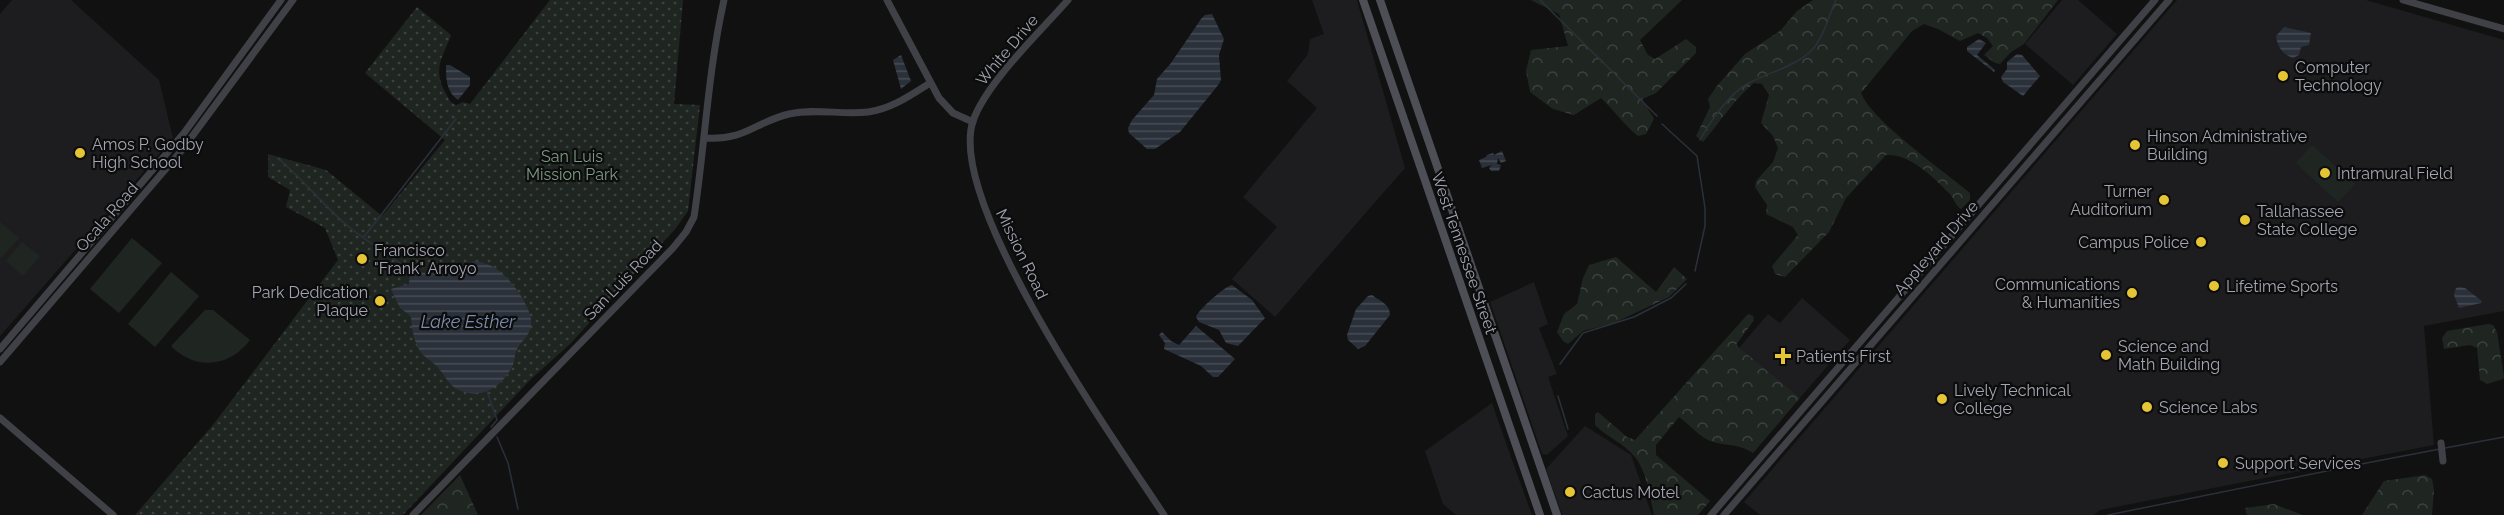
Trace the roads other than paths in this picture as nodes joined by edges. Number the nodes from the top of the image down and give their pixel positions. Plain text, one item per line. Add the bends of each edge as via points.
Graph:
1 (281, 0) edge
2 (724, 0) edge
3 (887, 0) edge
4 (1068, 0) edge
5 (1363, 0) edge
6 (1380, 0) edge
7 (2155, 0) edge
8 (2169, 0) edge
9 (2403, 0) edge
10 (290, 1) edge
11 (2504, 29) edge
12 (2122, 38) junction
13 (2133, 42) junction
14 (237, 61) junction
15 (245, 66) junction
16 (232, 68) junction
17 (239, 74) junction
18 (1406, 76) junction
19 (1390, 80) junction
20 (930, 83) junction
21 (2076, 92) junction
22 (2084, 99) junction
23 (197, 115) junction
24 (973, 122) junction
25 (202, 124) junction
26 (705, 138) junction
27 (150, 173) junction
28 (2006, 173) junction
29 (158, 179) junction
30 (2014, 179) junction
31 (142, 182) junction
32 (150, 188) junction
33 (1449, 200) junction
34 (1434, 206) junction
35 (1930, 261) junction
36 (1937, 268) junction
37 (35, 307) junction
38 (42, 313) junction
39 (0, 349) edge
40 (1844, 360) junction
41 (0, 362) edge
42 (1852, 366) junction
43 (1512, 385) junction
44 (1497, 391) junction
45 (0, 418) edge
46 (2441, 443) dead end
47 (2443, 460) dead end
48 (1737, 484) junction
49 (1744, 490) junction
50 (1723, 500) junction
51 (1729, 509) edge
52 (113, 515) edge
53 (413, 515) edge
54 (1164, 515) edge
55 (1540, 515) edge
56 (1557, 515) edge
57 (1710, 515) edge

1 - 14 main road, Ocala Road
2 - 26 main road, San Luis Road via 713,48
3 - 20 main road
4 - 24 main road, White Drive via 989,91
5 - 19 main road, West Tennessee Street
6 - 18 main road, West Tennessee Street
7 - 12 main road, Appleyard Drive
8 - 13 main road, Appleyard Drive
9 - 11 main road
10 - 15 main road, Ocala Road
12 - 13 main road
12 - 21 main road, Appleyard Drive
13 - 22 main road, Appleyard Drive
14 - 15 main road
14 - 16 main road, Ocala Road
15 - 17 main road, Ocala Road
16 - 17 main road
16 - 23 main road, Ocala Road
17 - 25 main road, Ocala Road
18 - 19 main road
18 - 33 main road, West Tennessee Street
19 - 34 main road, West Tennessee Street
20 - 24 main road via 947,108
20 - 26 main road via 901,101 869,112 791,113 738,136
21 - 22 main road
21 - 28 main road, Appleyard Drive
22 - 30 main road, Appleyard Drive
23 - 25 main road
23 - 27 main road, Ocala Road
24 - 54 main road, Mission Road via 970,152 976,183 1015,272 1052,342
25 - 29 main road, Ocala Road
26 - 53 main road, San Luis Road via 694,217 686,232
27 - 29 main road
27 - 31 main road, Ocala Road
28 - 30 main road
28 - 35 main road, Appleyard Drive
29 - 32 main road, Ocala Road
30 - 36 main road, Appleyard Drive
31 - 32 main road
31 - 37 main road, Ocala Road
32 - 38 main road, Ocala Road
33 - 34 main road
33 - 43 main road, West Tennessee Street
34 - 44 main road, West Tennessee Street
35 - 36 main road
35 - 40 main road, Appleyard Drive
36 - 42 main road, Appleyard Drive
37 - 38 main road
37 - 39 main road, Ocala Road
38 - 41 main road, Ocala Road
40 - 42 main road
40 - 48 main road, Appleyard Drive
42 - 49 main road, Appleyard Drive
43 - 44 main road
43 - 56 main road, West Tennessee Street
44 - 55 main road, West Tennessee Street
45 - 52 main road
46 - 47 main road
48 - 49 main road
48 - 50 main road, Appleyard Drive
49 - 51 main road, Appleyard Drive
50 - 51 main road
50 - 51 main road
50 - 57 main road, Appleyard Drive

